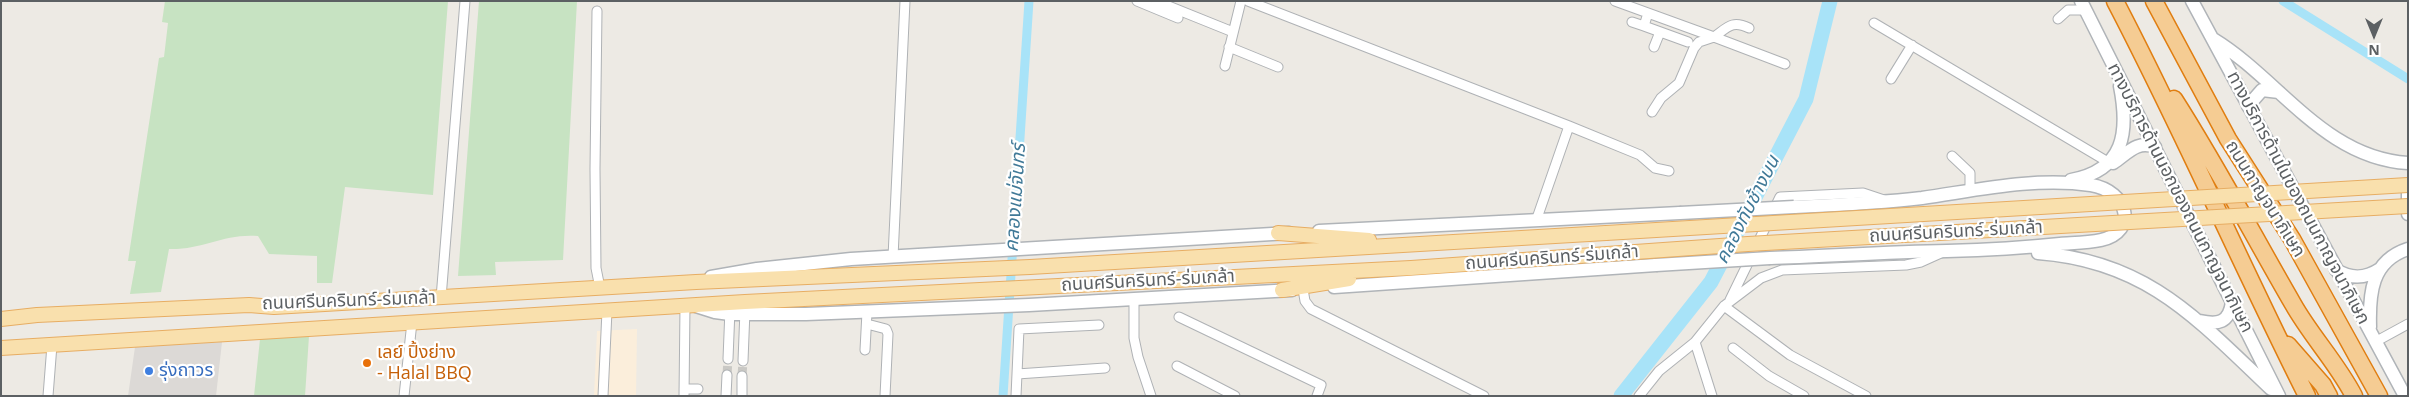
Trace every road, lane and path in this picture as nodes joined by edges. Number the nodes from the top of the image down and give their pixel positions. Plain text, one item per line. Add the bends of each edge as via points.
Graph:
1 (465, 1) edge
2 (905, 1) edge
3 (1136, 1) edge
4 (1156, 1) edge
5 (1241, 1) edge
6 (1248, 1) edge
7 (1615, 1) edge
8 (2115, 1) edge
9 (2154, 1) edge
10 (2192, 1) edge
11 (2084, 5) edge
12 (1168, 10) junction
13 (597, 11) dead end
14 (1648, 13) junction
15 (1178, 18) dead end
16 (2058, 19) dead end
17 (1632, 22) dead end
18 (1874, 23) dead end
19 (1644, 26) junction
20 (1749, 28) dead end
21 (1232, 32) junction
22 (1660, 32) junction
23 (1714, 37) junction
24 (2134, 37) junction
25 (2213, 39) junction
26 (1688, 42) dead end
27 (1912, 45) junction
28 (1229, 47) junction
29 (1654, 47) dead end
30 (1785, 64) dead end
31 (1224, 66) dead end
32 (1278, 67) dead end
33 (2117, 72) junction
34 (1891, 79) dead end
35 (2279, 92) junction
36 (2248, 106) junction
37 (1652, 112) dead end
38 (1568, 126) junction
39 (2155, 147) junction
40 (1952, 156) dead end
41 (2108, 162) junction
42 (2408, 163) edge
43 (1669, 171) dead end
44 (2096, 172) junction
45 (2062, 182) junction
46 (2408, 186) edge
47 (1970, 191) junction
48 (1887, 201) junction
49 (2408, 206) edge
50 (2408, 214) edge
51 (1536, 221) junction
52 (1278, 233) junction
53 (1426, 244) junction
54 (2408, 249) edge
55 (2002, 250) junction
56 (1945, 251) junction
57 (1907, 252) junction
58 (893, 257) junction
59 (1906, 266) junction
60 (1412, 268) junction
61 (2380, 268) junction
62 (2336, 270) junction
63 (696, 282) junction
64 (600, 288) junction
65 (1303, 289) junction
66 (1282, 290) junction
67 (441, 298) junction
68 (1134, 299) junction
69 (2232, 302) junction
70 (1726, 304) junction
71 (691, 306) junction
72 (738, 308) junction
73 (607, 311) junction
74 (1179, 317) dead end
75 (867, 318) junction
76 (1, 319) edge
77 (2200, 321) junction
78 (412, 322) junction
79 (2408, 324) edge
80 (1099, 325) dead end
81 (2273, 329) junction
82 (2372, 336) junction
83 (1695, 342) junction
84 (52, 345) junction
85 (1, 348) edge
86 (1733, 348) dead end
87 (866, 350) dead end
88 (728, 359) tunnel mouth
89 (743, 360) tunnel mouth
90 (1177, 366) dead end
91 (1105, 368) dead end
92 (1017, 374) junction
93 (727, 375) tunnel mouth
94 (742, 376) tunnel mouth
95 (698, 389) dead end
96 (684, 392) edge
97 (1465, 392) edge
98 (1802, 394) edge
99 (48, 396) edge
100 (404, 396) edge
101 (603, 396) edge
102 (726, 396) edge
103 (742, 396) edge
104 (885, 396) edge
105 (1016, 396) edge
106 (1151, 396) edge
107 (1235, 396) edge
108 (1317, 396) edge
109 (1484, 396) edge
110 (1639, 396) edge
111 (1712, 396) edge
112 (1789, 396) edge
113 (1866, 396) edge
114 (2279, 396) edge
115 (2307, 396) edge
116 (2329, 396) edge
117 (2354, 396) edge
118 (2378, 396) edge
119 (2404, 396) edge

1 - 67 street
2 - 58 street
3 - 12 street
4 - 12 street
5 - 21 street
6 - 38 street
7 - 14 street
8 - 24 highway, ถนนกาญจนาภิเษก
9 - 118 highway, ถนนกาญจนาภิเษก via 2228,139 2292,240
10 - 25 main road, ทางบริการด้านในของถนนกาญจนาภิเษก
11 - 16 street via 2068,10
11 - 33 main road, ทางบริการด้านนอกของถนนกาญจนาภิเษก
12 - 15 street
12 - 21 street
13 - 64 street via 595,179 596,268
14 - 19 street
14 - 23 street
17 - 19 street
18 - 27 street
19 - 22 street
20 - 23 street via 1735,24
21 - 28 street
22 - 26 street
22 - 29 street
23 - 30 street
23 - 37 street via 1699,42 1694,48 1679,83 1661,98
24 - 81 highway, ถนนกาญจนาภิเษก
24 - 117 highway, ถนนกาญจนาภิเษก via 2220,172 2293,304
25 - 35 main road via 2234,52
25 - 36 main road, ทางบริการด้านในของถนนกาญจนาภิเษก
27 - 34 street
27 - 41 street
28 - 31 street
28 - 32 street
33 - 39 main road, ทางบริการด้านนอกของถนนกาญจนาภิเษก
33 - 41 main road via 2124,132 2118,151
35 - 36 main road via 2262,90
35 - 42 main road via 2314,123 2359,153
36 - 62 main road, ทางบริการด้านในของถนนกาญจนาภิเษก
38 - 43 street via 1640,155 1655,168
38 - 51 street
39 - 44 main road via 2137,145
39 - 69 main road, ทางบริการด้านนอกของถนนกาญจนาภิเษก
40 - 47 street via 1970,173
41 - 44 main road
44 - 45 main road
45 - 47 main road, ถนนศรีนครินทร์-ร่มเกล้า
45 - 55 main road via 2102,188 2117,196 2124,210 2119,230 2099,241
46 - 50 main road
46 - 53 main road, ถนนศรีนครินทร์-ร่มเกล้า, bridge
47 - 48 main road, ถนนศรีนครินทร์-ร่มเกล้า
48 - 51 main road, ถนนศรีนครินทร์-ร่มเกล้า, bridge
48 - 70 street via 1863,193 1780,197
49 - 60 main road, ถนนศรีนครินทร์-ร่มเกล้า, bridge via 1768,242
51 - 52 main road, ถนนศรีนครินทร์-ร่มเกล้า
52 - 53 main road
52 - 58 main road, ถนนศรีนครินทร์-ร่มเกล้า
53 - 63 main road, ถนนศรีนครินทร์-ร่มเกล้า
54 - 61 main road
55 - 56 main road, ถนนศรีนครินทร์-ร่มเกล้า
55 - 77 main road via 2076,257 2111,267 2166,295
56 - 57 main road, ถนนศรีนครินทร์-ร่มเกล้า
56 - 59 street
57 - 59 street via 1911,260
57 - 65 main road, ถนนศรีนครินทร์-ร่มเกล้า, bridge
58 - 63 main road, ถนนศรีนครินทร์-ร่มเกล้า via 757,269
59 - 70 street via 1782,270 1761,278
60 - 66 main road
60 - 72 main road, ถนนศรีนครินทร์-ร่มเกล้า via 988,289
61 - 62 main road via 2360,277
61 - 82 main road via 2369,299
62 - 82 main road, ทางบริการด้านในของถนนกาญจนาภิเษก
63 - 64 main road, ถนนศรีนครินทร์-ร่มเกล้า
64 - 67 main road, ถนนศรีนครินทร์-ร่มเกล้า
65 - 66 main road, ถนนศรีนครินทร์-ร่มเกล้า
65 - 97 street via 1305,301 1311,309
66 - 68 main road, ถนนศรีนครินทร์-ร่มเกล้า
67 - 76 main road, ถนนศรีนครินทร์-ร่มเกล้า via 274,307 249,304
68 - 75 main road, ถนนศรีนครินทร์-ร่มเกล้า via 988,306
68 - 106 street via 1134,338
69 - 77 main road via 2224,321 2214,324
69 - 114 main road, ทางบริการด้านนอกของถนนกาญจนาภิเษก
70 - 83 street
70 - 113 street via 1790,355
71 - 72 main road, ถนนศรีนครินทร์-ร่มเกล้า
71 - 73 main road, ถนนศรีนครินทร์-ร่มเกล้า
71 - 96 street
72 - 75 main road, ถนนศรีนครินทร์-ร่มเกล้า
72 - 88 street
72 - 89 street
73 - 78 main road, ถนนศรีนครินทร์-ร่มเกล้า
73 - 101 street
74 - 108 street via 1322,384
75 - 87 street
75 - 104 street via 886,329 888,334
77 - 114 main road
78 - 84 main road, ถนนศรีนครินทร์-ร่มเกล้า
78 - 100 street
79 - 82 street
80 - 92 street via 1019,329
81 - 115 highway, ถนนกาญจนาภิเษก
81 - 116 highway, ถนนกาญจนาภิเษก via 2323,384
82 - 119 main road, ทางบริการด้านในของถนนกาญจนาภิเษก
83 - 110 street via 1659,371
83 - 111 street
84 - 85 main road, ถนนศรีนครินทร์-ร่มเกล้า
84 - 99 street
86 - 98 street via 1769,376
90 - 107 street
91 - 92 street
92 - 105 street
93 - 102 street
94 - 103 street
95 - 96 street
97 - 109 street
98 - 112 street

